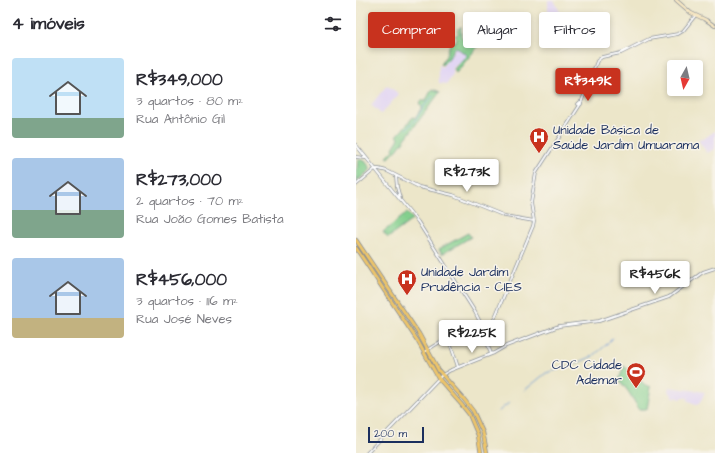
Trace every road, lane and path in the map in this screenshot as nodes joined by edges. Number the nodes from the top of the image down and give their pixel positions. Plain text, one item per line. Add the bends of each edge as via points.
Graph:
1 (676, 0) edge
2 (695, 16) junction
3 (715, 26) edge
4 (356, 145) edge
5 (356, 157) edge
6 (364, 157) junction
7 (375, 169) junction
8 (396, 176) junction
9 (356, 185) edge
10 (400, 199) junction
11 (534, 220) junction
12 (356, 240) edge
13 (356, 248) edge
14 (715, 268) edge
15 (485, 337) junction
16 (428, 349) junction
17 (424, 352) junction
18 (491, 354) junction
19 (458, 367) junction
20 (442, 375) junction
21 (439, 379) junction
22 (367, 453) edge
23 (481, 453) edge
24 (487, 453) edge

1 - 2 main road
2 - 3 main road
2 - 11 street via 678,34 649,39 597,61 583,99 536,173 531,207
4 - 6 street
5 - 6 street
6 - 7 street
7 - 8 street
7 - 9 street
7 - 10 street
8 - 10 street
8 - 11 street via 505,216
10 - 15 street via 418,222 475,312
11 - 15 street via 528,240
12 - 16 main road
13 - 17 main road
14 - 18 street via 701,273 668,298 599,321 559,326
15 - 18 street
16 - 17 street
16 - 19 street via 448,337
16 - 20 main road
17 - 21 main road
18 - 19 street
19 - 20 street
20 - 21 street
20 - 24 main road via 473,411
21 - 22 street
21 - 23 main road via 471,418 478,434

